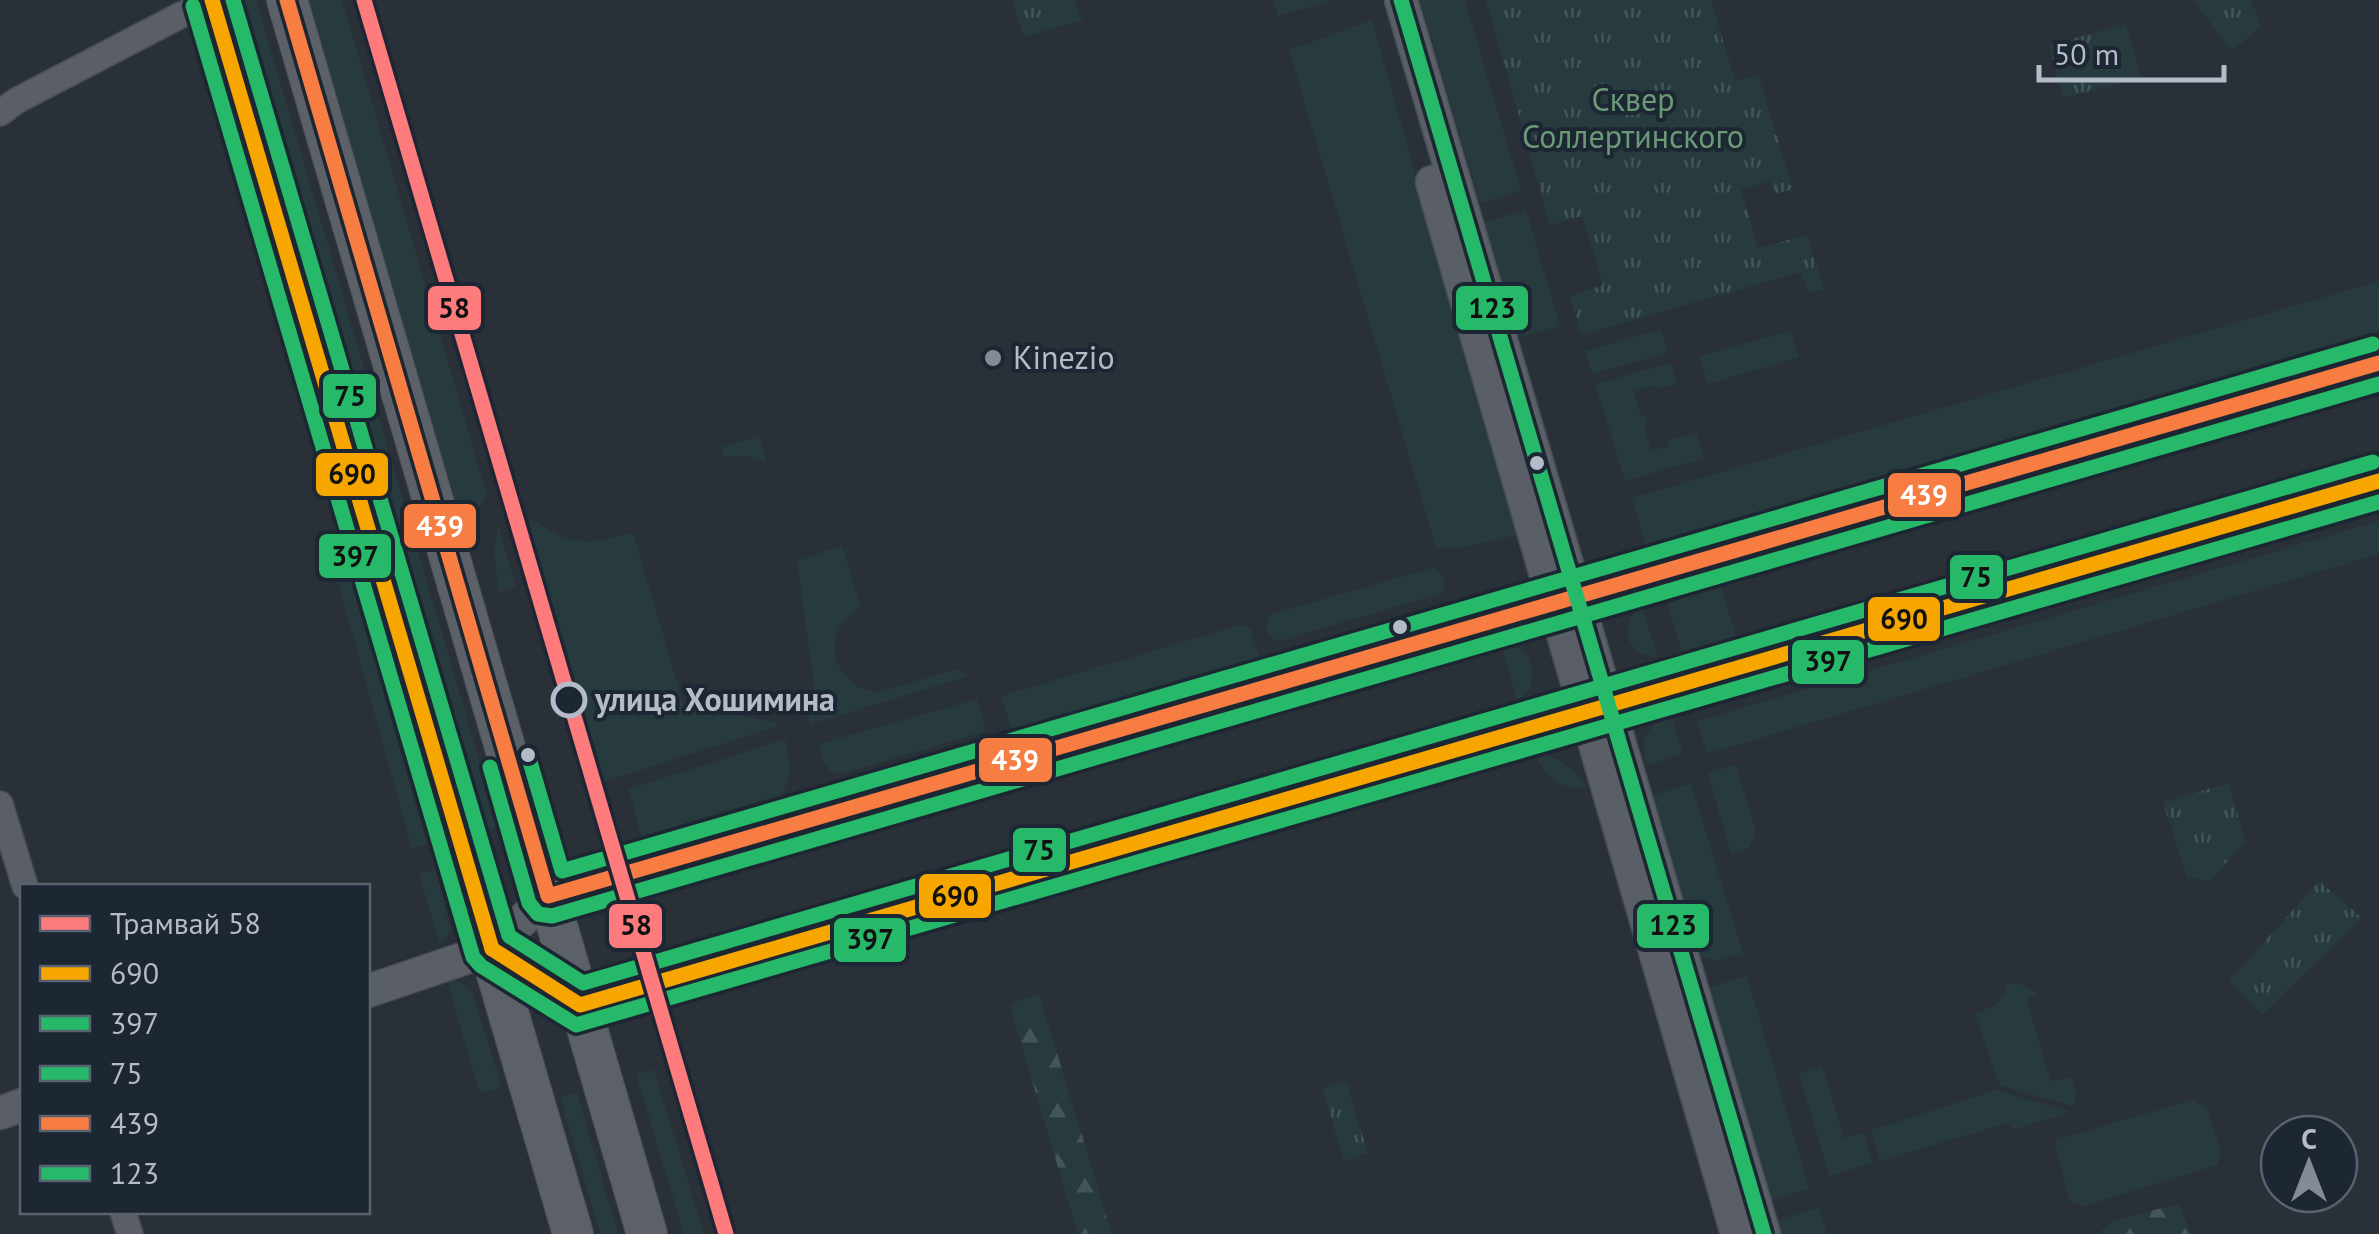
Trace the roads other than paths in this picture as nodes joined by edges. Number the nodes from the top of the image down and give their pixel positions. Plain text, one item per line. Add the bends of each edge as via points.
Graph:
1 (287, 0) edge
2 (1379, 0) edge
3 (1401, 0) edge
4 (213, 1) edge
5 (0, 113) edge
6 (2379, 363) edge
7 (2379, 481) edge
8 (1565, 600) junction
9 (1597, 709) junction
10 (0, 804) edge
11 (24, 884) edge
12 (548, 896) junction
13 (492, 950) junction
14 (370, 990) edge
15 (580, 1005) junction
16 (574, 1234) edge
17 (646, 1234) edge
18 (1737, 1234) edge
19 (1764, 1234) edge

1 - 12 main road
2 - 8 street
3 - 8 street
4 - 5 street
4 - 13 main road
6 - 8 street
7 - 9 street
8 - 9 street
8 - 12 street
9 - 15 street
9 - 18 street
9 - 19 street
10 - 11 street
12 - 13 street
12 - 15 main road
13 - 14 street
13 - 15 street
13 - 16 main road
15 - 17 main road

